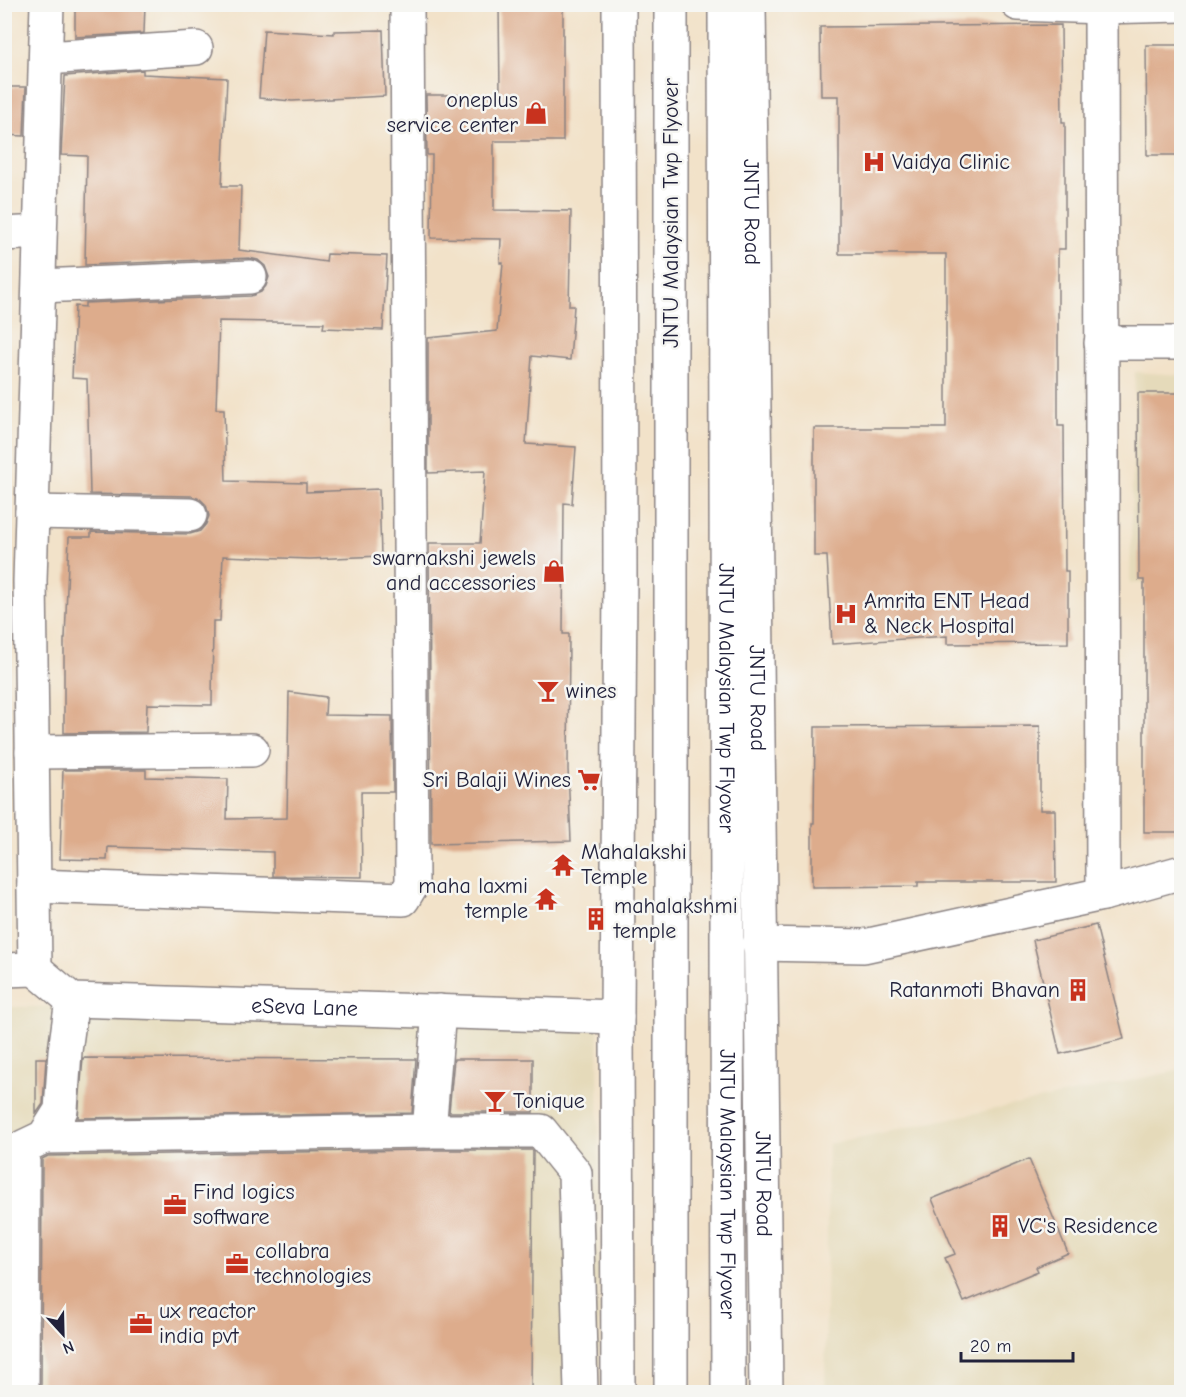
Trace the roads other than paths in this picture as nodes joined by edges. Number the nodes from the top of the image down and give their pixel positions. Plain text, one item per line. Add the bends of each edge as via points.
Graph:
1 (47, 4) edge
2 (407, 4) edge
3 (619, 4) edge
4 (671, 4) edge
5 (725, 4) edge
6 (749, 4) edge
7 (1018, 4) edge
8 (1182, 5) edge
9 (1101, 7) junction
10 (196, 48) dead end
11 (46, 58) junction
12 (40, 232) junction
13 (4, 234) edge
14 (250, 277) dead end
15 (40, 286) junction
16 (1101, 342) junction
17 (1182, 343) edge
18 (19, 443) edge
19 (32, 512) junction
20 (190, 515) dead end
21 (17, 581) edge
22 (252, 750) dead end
23 (32, 752) junction
24 (1182, 872) edge
25 (34, 886) junction
26 (1103, 894) junction
27 (759, 944) junction
28 (20, 969) edge
29 (72, 1000) junction
30 (439, 1011) junction
31 (617, 1017) junction
32 (429, 1131) junction
33 (44, 1137) junction
34 (22, 1392) edge
35 (581, 1392) edge
36 (618, 1392) edge
37 (671, 1392) edge
38 (728, 1392) edge
39 (766, 1392) edge

1 - 11 main road
2 - 25 main road via 411,884 403,899
3 - 31 main road
4 - 37 main road, JNTU Malaysian Twp Flyover
5 - 38 main road, JNTU Malaysian Twp Flyover
6 - 27 main road, JNTU Road
7 - 9 main road
8 - 9 main road
9 - 16 main road
10 - 11 main road
11 - 12 main road
12 - 13 main road
12 - 15 main road
14 - 15 main road
15 - 18 main road
16 - 17 main road
16 - 26 main road
18 - 19 main road
19 - 20 main road
19 - 21 main road
21 - 23 main road
22 - 23 main road
23 - 25 main road
24 - 26 main road
25 - 28 main road
26 - 27 main road via 864,946
27 - 39 main road, JNTU Road
28 - 29 main road
29 - 30 main road, eSeva Lane
29 - 33 main road via 61,1110
30 - 31 main road, eSeva Lane
30 - 32 main road
31 - 36 main road
32 - 33 main road
32 - 35 main road via 541,1131 575,1173
33 - 34 main road via 23,1147

